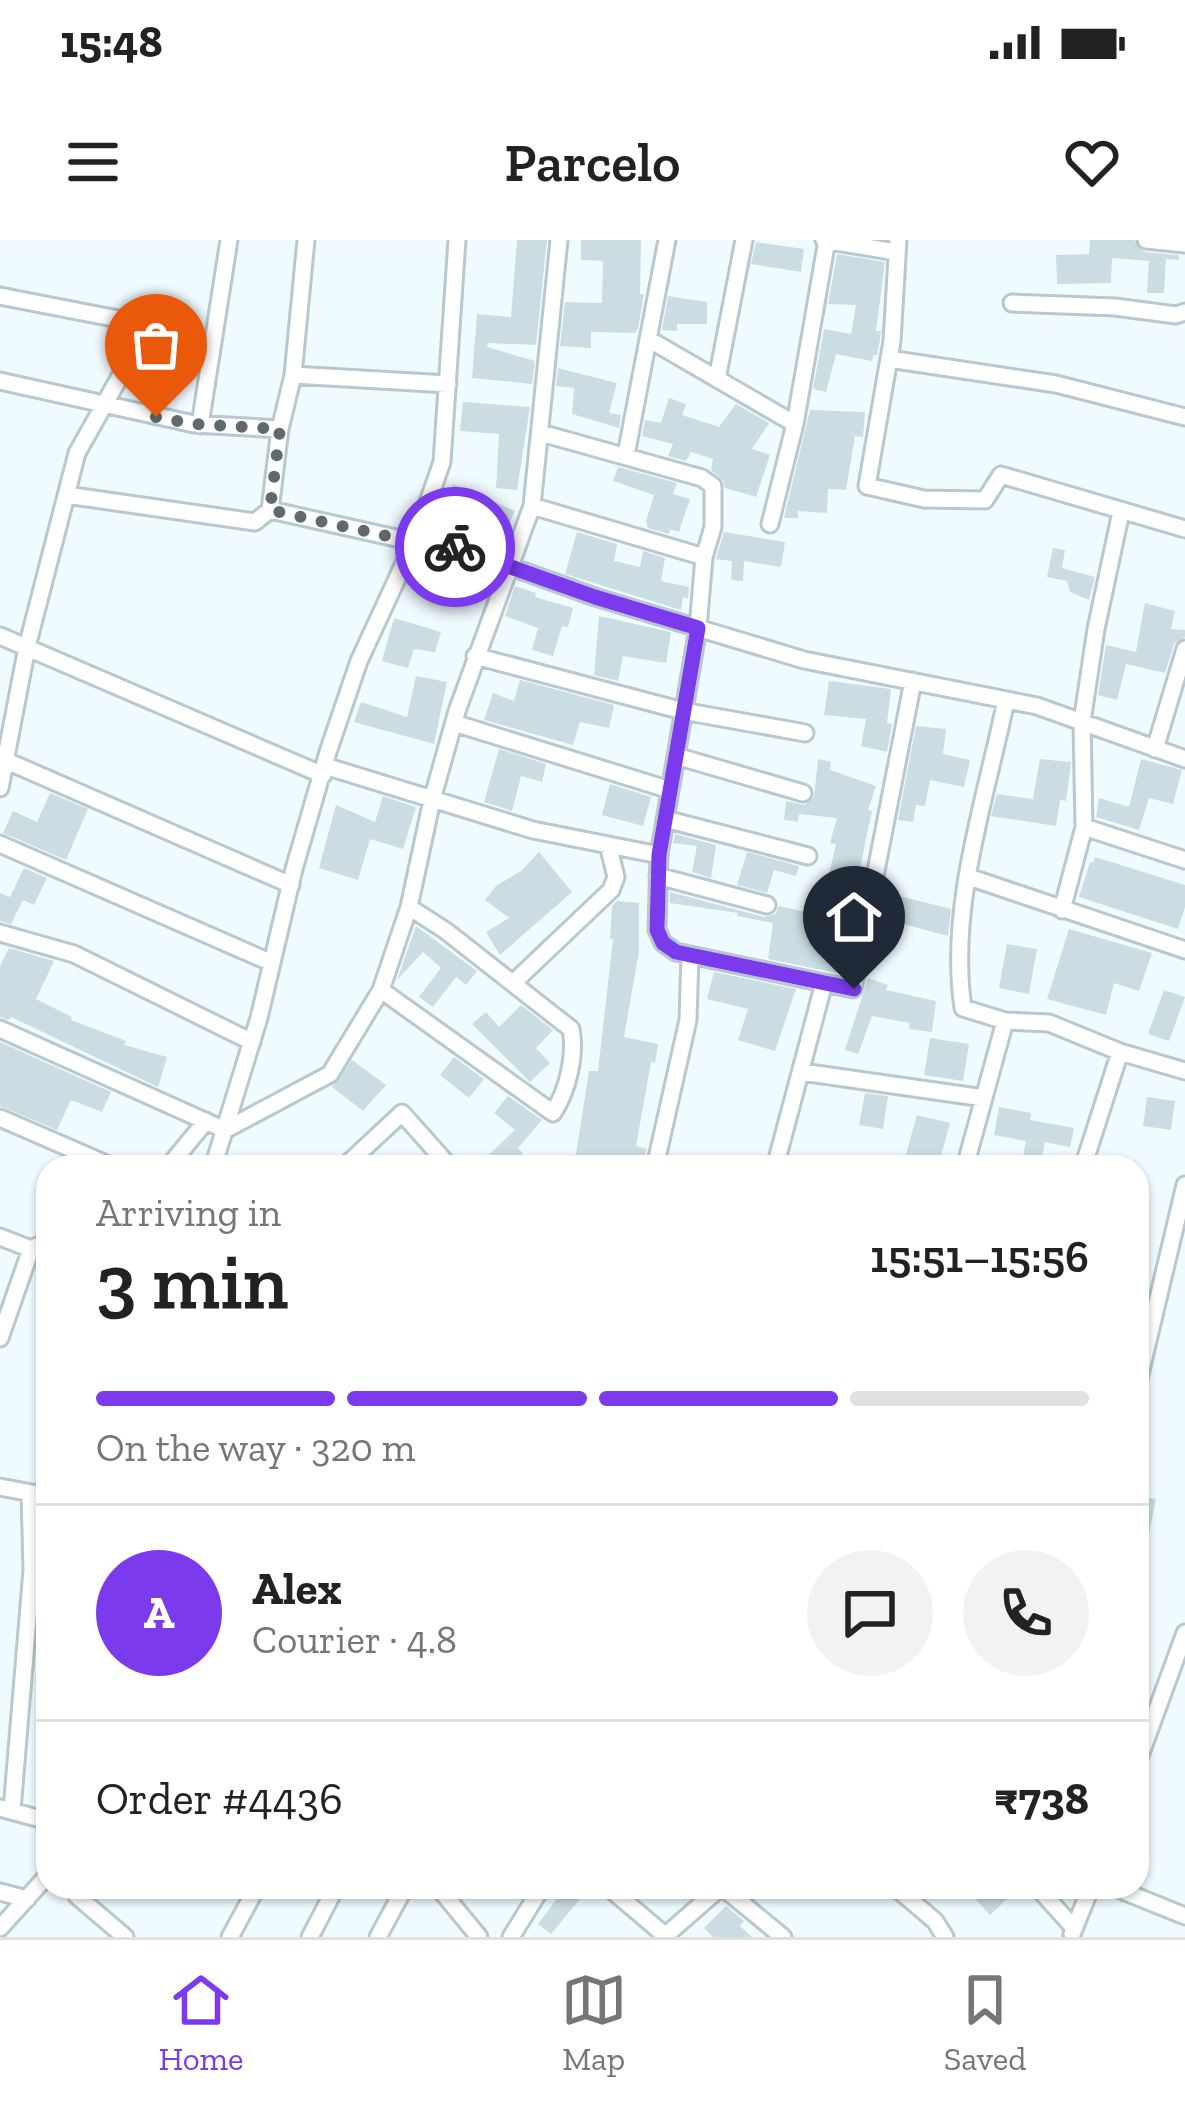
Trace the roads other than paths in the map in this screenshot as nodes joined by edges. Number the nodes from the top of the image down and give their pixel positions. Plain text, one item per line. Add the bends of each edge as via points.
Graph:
1 (229, 240) edge
2 (306, 240) edge
3 (457, 240) edge
4 (560, 240) edge
5 (667, 240) edge
6 (744, 240) edge
7 (826, 240) edge
8 (1146, 240) edge
9 (1185, 244) edge
10 (897, 246) edge
11 (0, 296) edge
12 (1012, 303) dead end
13 (1185, 312) edge
14 (650, 340) junction
15 (889, 359) junction
16 (293, 375) junction
17 (717, 379) junction
18 (0, 381) edge
19 (448, 384) junction
20 (105, 406) junction
21 (1185, 417) edge
22 (200, 424) junction
23 (795, 424) junction
24 (280, 429) junction
25 (541, 433) junction
26 (626, 454) junction
27 (66, 495) junction
28 (532, 506) junction
29 (270, 510) junction
30 (1121, 512) junction
31 (770, 524) dead end
32 (1185, 530) edge
33 (416, 538) junction
34 (704, 557) junction
35 (510, 566) junction
36 (698, 628) junction
37 (0, 636) edge
38 (27, 646) junction
39 (1185, 649) edge
40 (476, 656) junction
41 (913, 681) junction
42 (1006, 700) junction
43 (683, 711) junction
44 (1082, 722) junction
45 (454, 723) junction
46 (805, 734) dead end
47 (1155, 748) junction
48 (676, 755) junction
49 (3, 759) edge
50 (1185, 759) edge
51 (324, 771) junction
52 (0, 788) edge
53 (670, 790) junction
54 (803, 793) dead end
55 (433, 800) junction
56 (665, 819) junction
57 (1084, 827) junction
58 (0, 844) edge
59 (608, 845) junction
60 (659, 855) junction
61 (808, 856) dead end
62 (1185, 860) edge
63 (658, 876) junction
64 (969, 877) junction
65 (291, 885) junction
66 (767, 904) dead end
67 (409, 907) junction
68 (1062, 910) junction
69 (0, 932) edge
70 (1185, 950) edge
71 (689, 955) junction
72 (272, 963) junction
73 (513, 983) junction
74 (824, 983) junction
75 (381, 990) junction
76 (1005, 1021) junction
77 (0, 1029) edge
78 (252, 1042) junction
79 (1120, 1052) junction
80 (1185, 1071) edge
81 (802, 1072) junction
82 (984, 1098) junction
83 (0, 1118) edge
84 (206, 1121) junction
85 (225, 1130) junction
86 (85, 1155) edge
87 (178, 1155) edge
88 (217, 1155) edge
89 (357, 1155) edge
90 (437, 1155) edge
91 (658, 1155) edge
92 (778, 1155) edge
93 (968, 1155) edge
94 (1087, 1155) edge
95 (1185, 1185) edge
96 (0, 1237) edge
97 (36, 1247) edge
98 (31, 1249) junction
99 (1149, 1318) edge
100 (0, 1338) edge
101 (0, 1486) edge
102 (36, 1493) edge
103 (36, 1600) edge
104 (1185, 1634) edge
105 (1149, 1732) edge
106 (6, 1809) edge
107 (36, 1818) edge
108 (36, 1889) edge
109 (0, 1892) edge
110 (27, 1899) junction
111 (81, 1899) edge
112 (250, 1899) edge
113 (330, 1899) edge
114 (399, 1899) edge
115 (448, 1899) edge
116 (528, 1899) edge
117 (622, 1899) edge
118 (708, 1899) edge
119 (736, 1899) edge
120 (909, 1899) edge
121 (1046, 1899) edge
122 (1086, 1899) edge
123 (1143, 1899) edge
124 (1185, 1916) edge
125 (463, 1918) junction
126 (0, 1928) edge
127 (1073, 1933) edge
128 (666, 1936) edge
129 (125, 1937) edge
130 (230, 1937) edge
131 (310, 1937) edge
132 (378, 1937) edge
133 (452, 1937) edge
134 (479, 1937) edge
135 (511, 1937) edge
136 (783, 1937) edge
137 (945, 1937) edge

1 - 22 street
2 - 16 street
3 - 19 street
4 - 25 street
5 - 14 street
6 - 17 street
7 - 10 street
7 - 23 street
8 - 9 street
10 - 15 street
11 - 20 street via 149,325
12 - 13 street
14 - 17 street
14 - 26 street
15 - 21 street via 1056,384
15 - 30 street via 867,486 924,499 985,500 1001,475
16 - 19 street
16 - 24 street
17 - 23 street
18 - 20 street
19 - 33 street via 442,462
20 - 22 street
20 - 27 street via 77,454
22 - 24 street
23 - 31 street
24 - 29 street
25 - 26 street
25 - 28 street
26 - 34 street via 713,486
27 - 29 street via 255,522
27 - 38 street
28 - 34 street
28 - 35 street
29 - 33 street
30 - 32 street
30 - 44 street
33 - 35 street
33 - 51 street via 359,661
34 - 36 street
35 - 36 street
35 - 40 street
36 - 41 street
36 - 43 street
37 - 38 street
38 - 49 street
38 - 51 street
39 - 47 street
40 - 43 street
40 - 45 street
41 - 42 street
41 - 74 street via 854,989
42 - 44 street
42 - 64 street
43 - 46 street
43 - 48 street
44 - 47 street
44 - 57 street
45 - 53 street
45 - 55 street
47 - 50 street
48 - 53 street
48 - 54 street
49 - 52 street
49 - 65 street
51 - 55 street
51 - 65 street
53 - 56 street
55 - 59 street
55 - 67 street
56 - 60 street
56 - 61 street
57 - 62 street
57 - 68 street
58 - 72 street
59 - 60 street
59 - 73 street via 611,890
60 - 63 street
63 - 66 street
63 - 71 street via 657,930 663,943
64 - 68 street
64 - 76 street via 959,929 963,1008
65 - 72 street
67 - 73 street
67 - 75 street
68 - 70 street
69 - 78 street via 74,955
71 - 74 street
71 - 91 street via 688,1020
72 - 78 street
73 - 75 street via 572,1029 554,1113
74 - 81 street
75 - 85 street via 330,1074
76 - 79 street via 1049,1023
76 - 82 street
77 - 84 street
78 - 85 street
79 - 80 street
79 - 94 street
81 - 82 street
81 - 92 street
82 - 93 street
83 - 86 street
84 - 85 street
84 - 87 street
85 - 88 street
89 - 90 street via 402,1113
95 - 99 street
96 - 98 street
97 - 98 street
98 - 100 street
101 - 102 street
103 - 106 street
104 - 105 street
106 - 107 street
108 - 110 street
109 - 110 street
110 - 126 street
111 - 129 street
112 - 130 street
113 - 131 street
114 - 132 street
115 - 125 street
116 - 135 street
117 - 128 street
118 - 128 street
119 - 136 street
120 - 137 street
121 - 127 street
122 - 127 street
123 - 124 street
125 - 133 street
125 - 134 street

